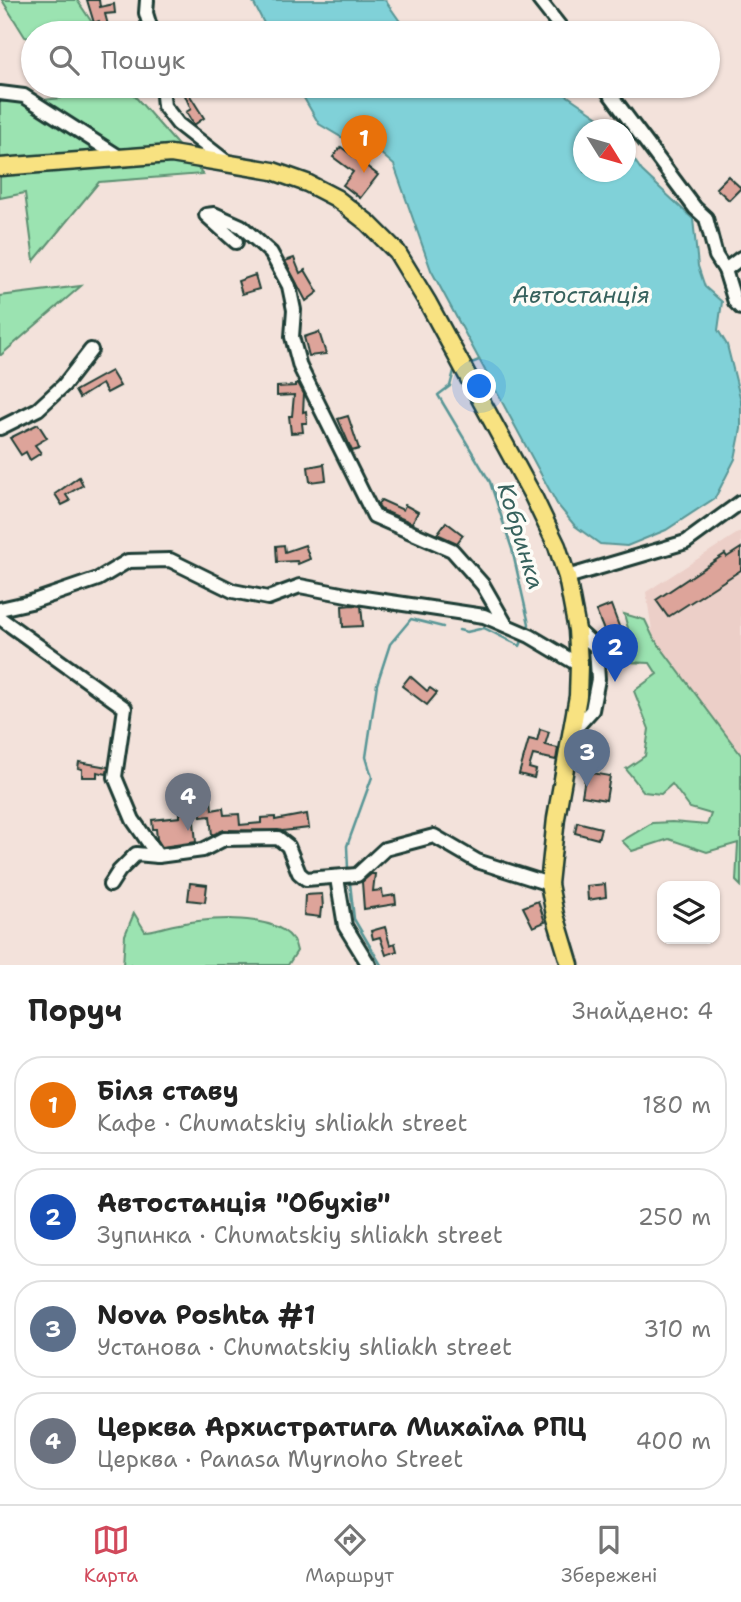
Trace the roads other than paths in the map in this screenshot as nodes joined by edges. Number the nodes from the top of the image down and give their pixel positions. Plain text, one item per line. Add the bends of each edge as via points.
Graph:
1 (147, 0) edge
2 (539, 0) edge
3 (148, 21) edge
4 (556, 21) edge
5 (0, 93) edge
6 (21, 96) edge
7 (27, 98) edge
8 (163, 98) edge
9 (613, 98) edge
10 (121, 158) junction
11 (228, 163) junction
12 (0, 167) edge
13 (236, 242) dead end
14 (741, 258) edge
15 (725, 270) junction
16 (741, 308) edge
17 (91, 350) dead end
18 (0, 428) edge
19 (741, 502) edge
20 (567, 577) junction
21 (0, 609) edge
22 (0, 618) edge
23 (507, 625) junction
24 (577, 630) junction
25 (579, 665) junction
26 (573, 730) junction
27 (158, 856) junction
28 (338, 877) junction
29 (549, 884) junction
30 (110, 885) dead end
31 (369, 965) edge
32 (570, 965) edge

1 - 3 street
2 - 4 street
5 - 6 street
7 - 10 street
8 - 11 street via 178,124
9 - 15 street via 706,218 716,256
10 - 11 main road via 171,154
10 - 12 main road
11 - 20 main road via 273,170 336,198 397,252 533,496
13 - 23 street via 206,215 241,226 271,254 283,275 294,310 292,337 300,368 374,516 452,550 483,585
14 - 15 street
15 - 16 street
17 - 18 street via 38,409
19 - 20 street via 686,542
20 - 24 main road
21 - 23 street via 98,579 128,561 170,560 233,591 268,598 300,586 484,616
22 - 27 street via 125,708 115,777 133,820
23 - 25 street
24 - 25 main road
24 - 26 street via 596,647 598,679 592,710
25 - 26 main road
26 - 29 main road
27 - 28 street via 203,850 224,839 278,838 288,846 306,879
27 - 30 street via 136,854
28 - 29 street via 357,875 385,849 434,836 477,861
28 - 31 street via 345,926
29 - 32 main road

